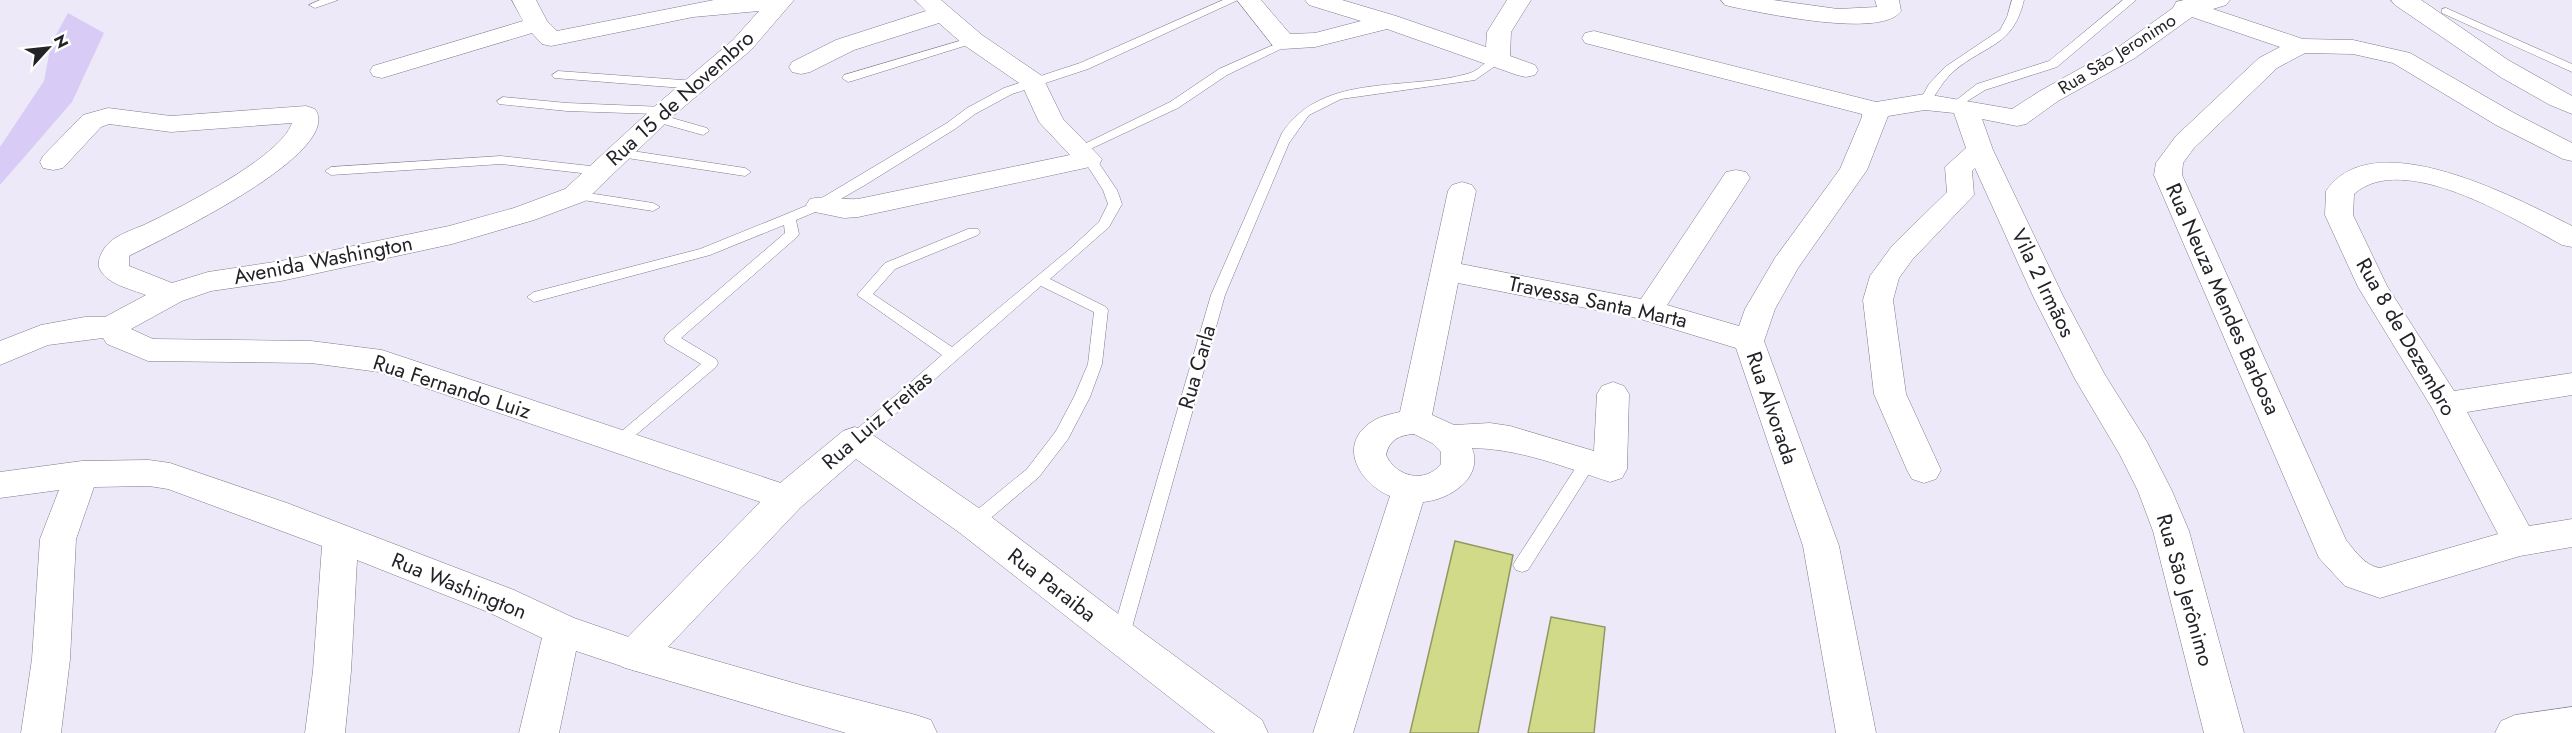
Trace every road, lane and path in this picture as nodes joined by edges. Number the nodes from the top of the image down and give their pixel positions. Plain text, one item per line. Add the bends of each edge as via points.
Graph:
1 (332, 0) edge
2 (524, 0) edge
3 (1232, 0) edge
4 (1250, 0) edge
5 (1317, 0) edge
6 (1519, 0) edge
7 (1733, 0) edge
8 (1887, 0) edge
9 (2018, 0) edge
10 (2130, 0) edge
11 (2218, 0) edge
12 (2403, 0) edge
13 (781, 2) edge
14 (315, 4) dead end
15 (2177, 5) edge
16 (934, 7) edge
17 (2446, 11) dead end
18 (1388, 21) junction
19 (537, 24) junction
20 (1594, 38) dead end
21 (972, 40) junction
22 (1287, 42) junction
23 (2301, 46) junction
24 (1497, 60) junction
25 (801, 67) dead end
26 (2572, 68) edge
27 (1526, 70) dead end
28 (382, 71) dead end
29 (558, 75) dead end
30 (848, 78) dead end
31 (1032, 81) junction
32 (696, 86) junction
33 (2572, 86) edge
34 (2538, 89) junction
35 (503, 101) dead end
36 (1925, 102) junction
37 (1963, 105) junction
38 (2572, 106) edge
39 (1876, 110) junction
40 (661, 115) junction
41 (703, 131) dead end
42 (1980, 150) junction
43 (619, 153) junction
44 (2572, 153) edge
45 (1084, 154) junction
46 (53, 162) dead end
47 (331, 171) dead end
48 (599, 171) junction
49 (745, 172) dead end
50 (1736, 178) dead end
51 (1462, 191) dead end
52 (575, 195) junction
53 (820, 205) junction
54 (653, 207) dead end
55 (789, 218) junction
56 (973, 232) dead end
57 (2572, 238) edge
58 (1445, 271) junction
59 (1040, 280) junction
60 (171, 294) junction
61 (534, 297) dead end
62 (1649, 310) junction
63 (111, 327) junction
64 (1749, 341) junction
65 (0, 354) edge
66 (952, 354) junction
67 (2572, 384) edge
68 (1613, 394) dead end
69 (2446, 404) junction
70 (1414, 422) junction
71 (1450, 438) junction
72 (855, 440) junction
73 (618, 441) junction
74 (2135, 451) joint
75 (1599, 466) junction
76 (1924, 470) dead end
77 (82, 474) junction
78 (0, 485) edge
79 (1410, 489) junction
80 (787, 498) junction
81 (973, 523) junction
82 (2572, 533) edge
83 (340, 539) junction
84 (2520, 542) junction
85 (1522, 565) dead end
86 (562, 630) junction
87 (1120, 638) junction
88 (636, 655) junction
89 (2572, 724) edge
90 (41, 733) edge
91 (325, 733) edge
92 (539, 733) edge
93 (916, 733) edge
94 (1247, 733) edge
95 (1334, 733) edge
96 (1856, 733) edge
97 (2224, 733) edge
98 (2515, 733) edge

1 - 14 lane
2 - 19 street
3 - 31 lane via 1084,66
4 - 22 street via 1279,39
5 - 18 street
6 - 24 street via 1499,32
7 - 8 street via 1871,18 1889,11
9 - 36 lane via 2009,26 2001,35 1936,80
10 - 37 lane via 2053,64 1981,87
11 - 15 street, Rua São Jeronimo
12 - 34 street
13 - 19 street via 718,2 549,39
13 - 32 street, Rua 15 de Novembro via 742,45
15 - 23 street
15 - 37 street, Rua São Jeronimo via 2135,47 2020,117
16 - 21 street
16 - 25 street
17 - 26 lane
18 - 22 street via 1324,38
18 - 24 street
19 - 28 street
20 - 39 street
21 - 30 lane
21 - 31 street
22 - 45 lane via 1250,57 1174,105
23 - 44 street, Rua Neuza Mendes Barbosa via 2353,47 2402,58 2505,119
23 - 84 street, Rua Neuza Mendes Barbosa via 2268,63 2185,142 2170,163 2168,175 2332,548 2354,574 2368,583 2380,583
24 - 27 street
24 - 87 lane, Rua Carla via 1475,76 1354,93 1321,103 1296,119 1218,295
29 - 32 lane
31 - 45 street via 1052,122
31 - 53 lane via 988,100
32 - 40 street, Rua 15 de Novembro
33 - 34 street
34 - 38 street
35 - 40 lane
36 - 37 street
36 - 39 street
37 - 42 street, Vila 2 Irmãos
39 - 64 street, Rua Alvorada via 1853,170 1785,265 1760,309
40 - 41 lane
40 - 43 street, Rua 15 de Novembro
42 - 74 street, Vila 2 Irmãos via 2080,358
42 - 76 street via 1959,166 1960,195 1902,253 1885,276 1878,300 1890,394
43 - 48 street, Rua 15 de Novembro
43 - 49 lane
45 - 53 street via 858,208
45 - 59 lane, Rua Luiz Freitas via 1110,190 1115,204 1104,224
46 - 60 street via 92,121 108,116 171,124 306,114 305,127 288,147 251,178 205,207 119,249 113,266 119,273
47 - 48 lane via 501,160
48 - 52 street, Rua 15 de Novembro
50 - 62 street
51 - 58 street
52 - 54 lane, Avenida Washington
52 - 60 street, Avenida Washington via 452,235 281,271 208,282
53 - 55 lane
55 - 61 lane via 705,252
55 - 73 lane via 792,234 671,339 711,363
56 - 66 lane via 890,266 864,295
57 - 69 street, Rua 8 de Dezembro via 2461,185 2416,172 2387,171 2357,177 2340,191 2339,215 2373,287
58 - 62 street, Travessa Santa Marta
58 - 70 street
59 - 66 lane, Rua Luiz Freitas
59 - 81 lane via 1101,310 1095,364 1062,435 1033,473
60 - 63 street, Avenida Washington
62 - 64 street, Travessa Santa Marta
63 - 65 street, Avenida Washington via 41,336
63 - 73 street, Rua Fernando Luiz via 125,340 148,350 310,352 382,361
64 - 96 street, Rua Alvorada via 1821,546
66 - 72 lane, Rua Luiz Freitas
67 - 69 street
68 - 75 street
69 - 84 street, Rua 8 de Dezembro
70 - 71 street
70 - 79 street via 1381,431 1374,438 1369,455 1377,474
71 - 75 street via 1499,435
71 - 79 street via 1456,448 1456,469 1438,485
72 - 80 street, Rua Luiz Freitas
72 - 81 street, Rua Paraiba
73 - 80 street, Rua Fernando Luiz
74 - 97 street, Rua São Jerônimo via 2171,531
75 - 85 lane
77 - 78 street, Rua Washington
77 - 83 street, Rua Washington via 170,476
77 - 90 street via 58,538 51,659
79 - 95 street
80 - 88 street, Rua Luiz Freitas
81 - 87 street, Rua Paraiba
82 - 84 street
83 - 86 street, Rua Washington via 501,601
83 - 91 street
86 - 88 street, Rua Washington
86 - 92 street
87 - 94 street, Rua Paraiba
88 - 93 street, Rua Washington
89 - 98 street

